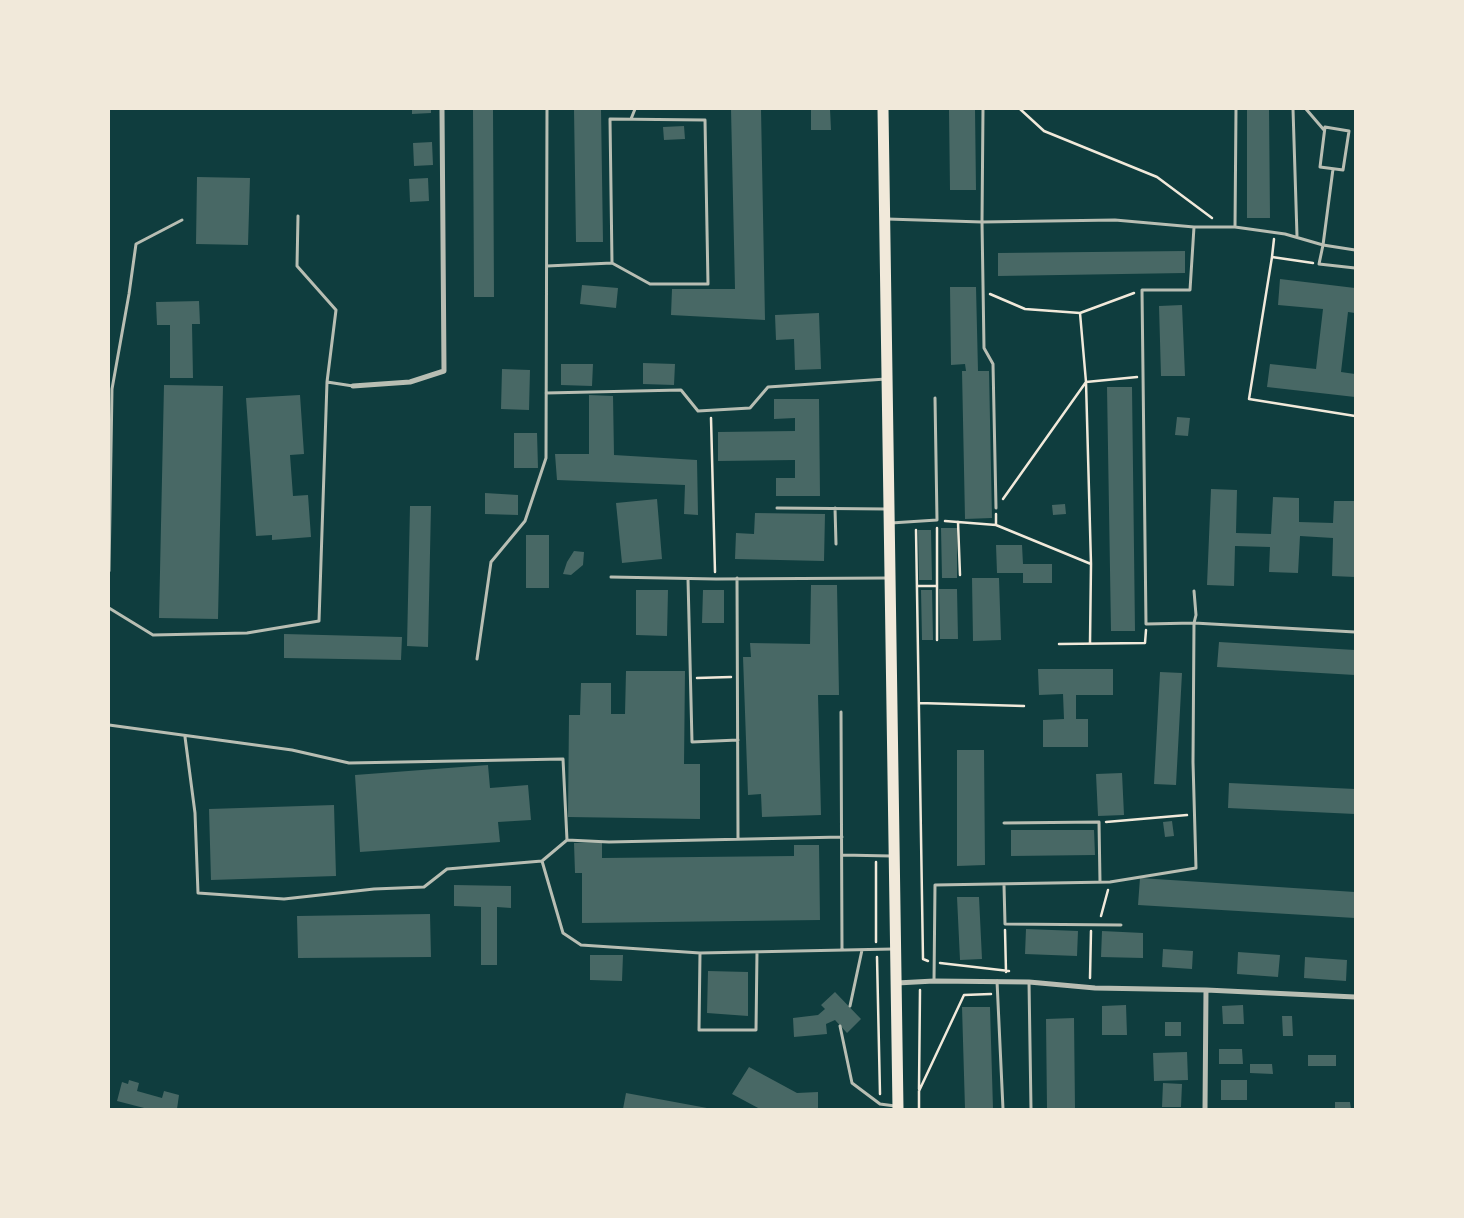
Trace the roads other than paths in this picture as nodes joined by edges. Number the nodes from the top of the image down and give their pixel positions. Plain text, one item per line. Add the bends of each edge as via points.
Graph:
1 (442, 109) edge
2 (547, 109) edge
3 (635, 109) edge
4 (883, 109) edge
5 (983, 109) edge
6 (1236, 109) edge
7 (1292, 109) edge
8 (1306, 109) edge
9 (631, 119) junction
10 (1324, 131) junction
11 (1333, 168) junction
12 (298, 216) dead end
13 (884, 219) junction
14 (182, 220) dead end
15 (982, 222) junction
16 (1194, 227) junction
17 (1235, 227) junction
18 (1296, 236) junction
19 (1324, 244) junction
20 (1355, 250) edge
21 (612, 263) junction
22 (547, 266) junction
23 (1355, 268) edge
24 (886, 379) junction
25 (327, 382) junction
26 (353, 386) joint
27 (546, 393) junction
28 (935, 398) dead end
29 (776, 508) dead end
30 (835, 508) junction
31 (996, 508) road end
32 (888, 509) junction
33 (888, 524) junction
34 (836, 544) dead end
35 (109, 571) edge
36 (611, 577) dead end
37 (738, 578) junction
38 (890, 578) junction
39 (688, 579) junction
40 (1194, 591) dead end
41 (109, 608) edge
42 (1194, 623) junction
43 (1355, 632) edge
44 (477, 659) dead end
45 (841, 712) dead end
46 (109, 725) edge
47 (185, 737) junction
48 (738, 740) junction
49 (1004, 823) dead end
50 (842, 837) junction
51 (738, 839) junction
52 (567, 840) junction
53 (842, 855) junction
54 (894, 856) junction
55 (542, 861) junction
56 (1100, 882) junction
57 (1004, 885) junction
58 (1121, 925) dead end
59 (896, 948) junction
60 (842, 950) junction
61 (862, 950) junction
62 (757, 952) junction
63 (700, 953) junction
64 (934, 980) junction
65 (997, 981) junction
66 (1028, 982) junction
67 (897, 983) junction
68 (1206, 990) junction
69 (1355, 997) edge
70 (850, 1006) dead end
71 (840, 1026) dead end
72 (898, 1108) edge
73 (1003, 1109) edge
74 (1031, 1109) edge
75 (1205, 1109) edge

1 - 26 street via 444,372 410,382
2 - 22 lane
3 - 9 lane
4 - 13 main road
5 - 15 lane
6 - 17 lane
7 - 18 lane
8 - 10 lane
9 - 21 lane via 610,119
9 - 21 lane via 705,120 708,284 650,284
10 - 11 lane via 1320,167
10 - 11 lane via 1325,127 1349,131 1343,170
11 - 19 lane
12 - 25 lane via 297,266 336,310
13 - 15 lane
13 - 24 main road
14 - 35 lane via 136,244 112,389
15 - 16 lane via 1115,220
15 - 31 lane via 984,348 993,364
16 - 17 lane
16 - 42 lane via 1190,290 1142,290 1146,624
17 - 18 lane
18 - 19 lane
19 - 20 lane
19 - 23 lane via 1319,264
21 - 22 lane
22 - 27 lane
24 - 27 lane via 768,386 750,408 698,411 681,390
24 - 32 main road
25 - 26 lane
25 - 41 lane via 319,621 247,633 153,635
27 - 44 lane via 546,458 525,521 490,562
28 - 33 lane via 937,520
29 - 30 lane
30 - 32 lane
30 - 34 lane
32 - 33 main road
33 - 38 main road
36 - 39 lane
37 - 38 lane
37 - 39 lane
37 - 48 lane
38 - 54 main road
39 - 48 lane via 692,742
40 - 42 lane
42 - 43 lane
42 - 56 lane via 1196,868
45 - 50 lane
46 - 47 lane
47 - 52 lane via 292,750 349,763 563,759
47 - 55 lane via 195,813 198,893 284,899 424,887 447,869
48 - 51 lane
49 - 56 lane via 1099,822
50 - 51 lane
50 - 53 lane
51 - 52 lane
52 - 55 lane
53 - 54 lane
53 - 60 lane
54 - 59 main road
55 - 63 lane via 563,932 581,945
56 - 57 lane
57 - 58 lane via 1005,924
57 - 64 lane via 935,885
59 - 61 lane
59 - 67 main road
60 - 61 lane
60 - 62 lane
61 - 70 lane
62 - 63 lane
62 - 63 lane via 756,1030 699,1030
64 - 65 street
64 - 67 street
65 - 66 street
65 - 73 lane
66 - 68 street
66 - 74 lane
67 - 72 main road
68 - 69 street
68 - 75 street
71 - 72 lane via 852,1083 880,1104

